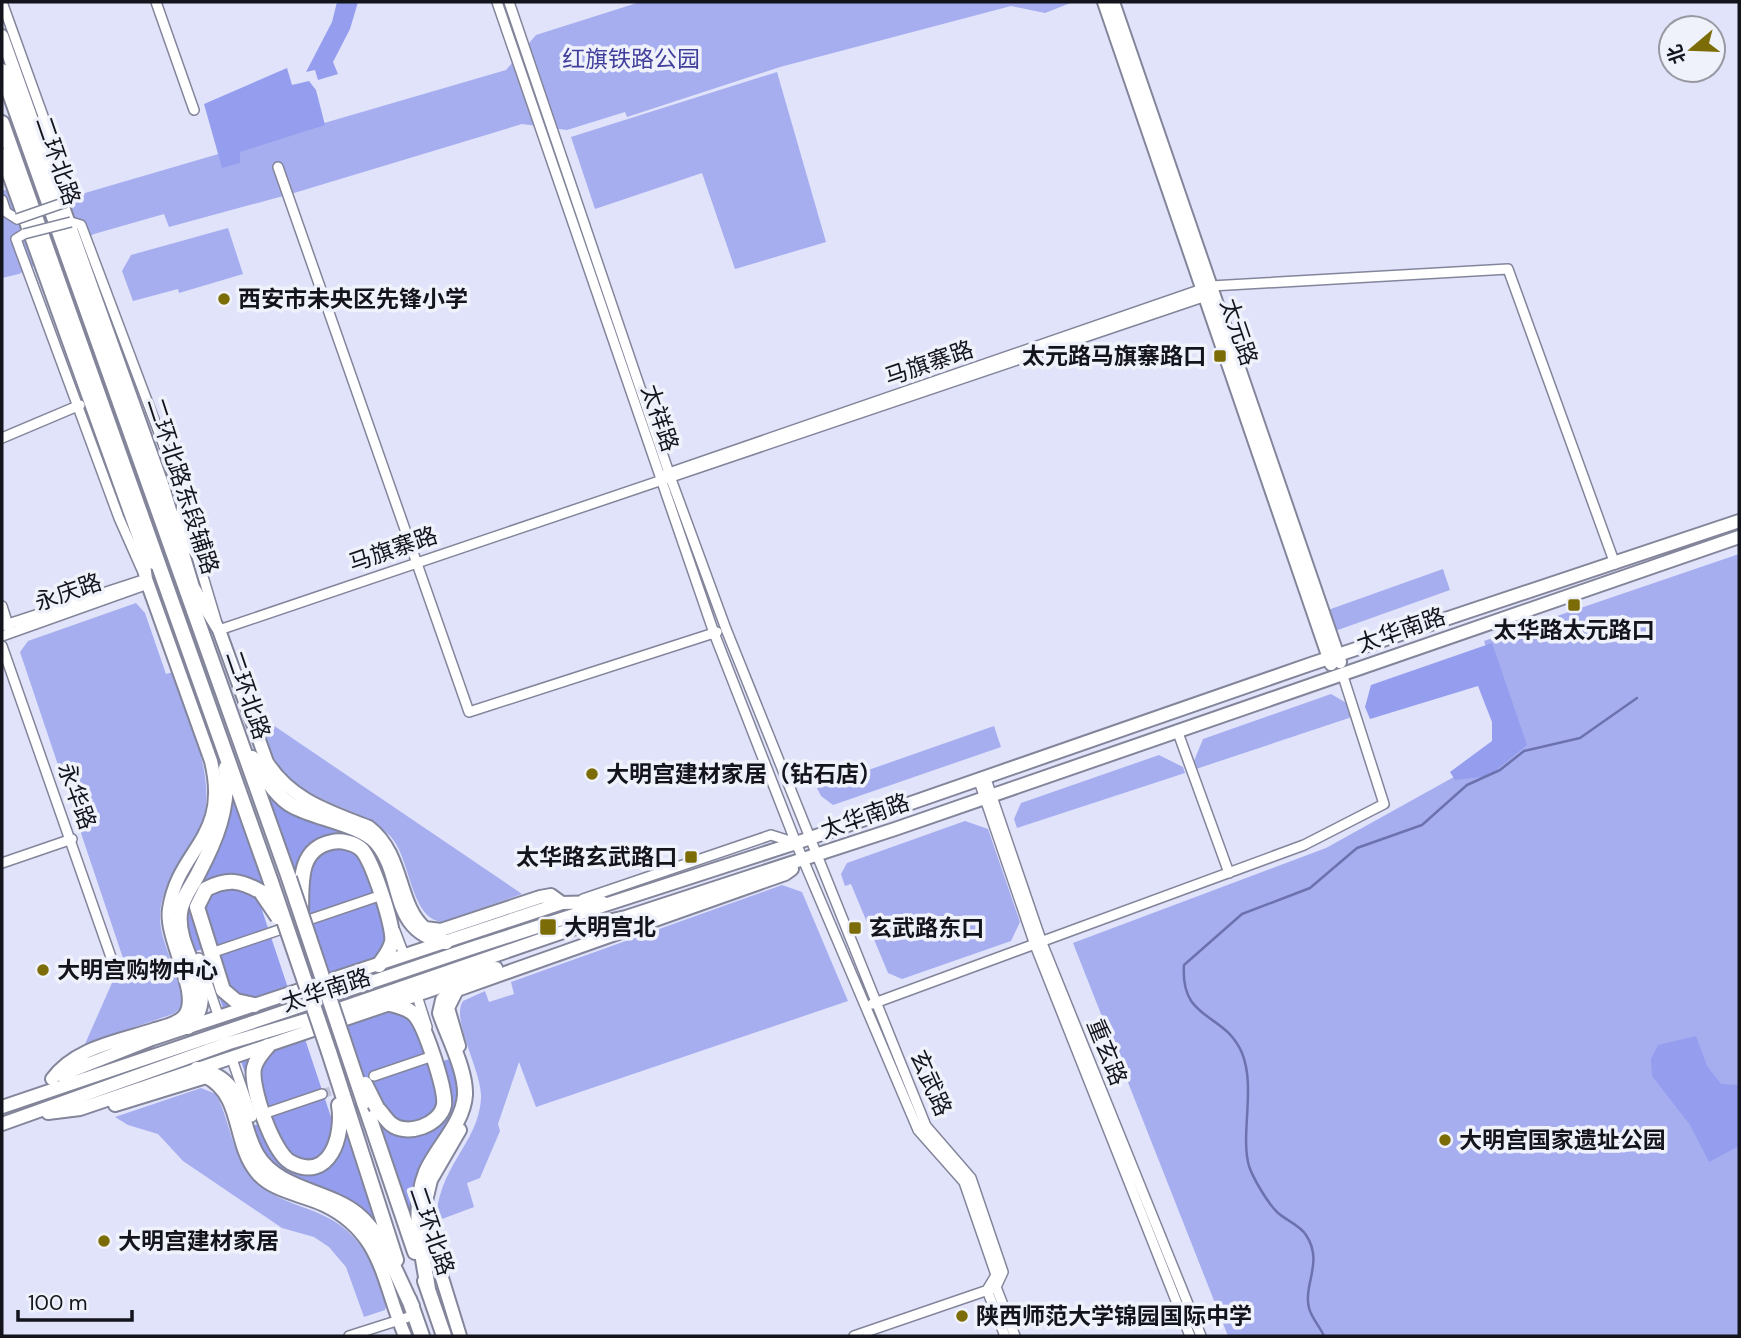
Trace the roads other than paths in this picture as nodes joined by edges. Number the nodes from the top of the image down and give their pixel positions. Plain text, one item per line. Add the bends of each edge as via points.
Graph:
1 (2, 2) edge
2 (156, 2) edge
3 (498, 2) edge
4 (509, 2) edge
5 (1104, 2) edge
6 (1113, 2) edge
7 (2, 36) edge
8 (2, 71) edge
9 (194, 110) dead end
10 (2, 123) edge
11 (2, 155) edge
12 (278, 167) dead end
13 (2, 200) edge
14 (1208, 291) junction
15 (80, 405) junction
16 (2, 438) edge
17 (670, 475) junction
18 (660, 478) junction
19 (135, 491) junction
20 (183, 506) junction
21 (170, 513) junction
22 (1739, 521) edge
23 (182, 531) junction
24 (1739, 537) edge
25 (141, 543) junction
26 (180, 550) junction
27 (197, 554) junction
28 (417, 561) junction
29 (1615, 564) junction
30 (181, 571) junction
31 (165, 578) junction
32 (147, 581) junction
33 (193, 587) junction
34 (2, 606) edge
35 (726, 629) junction
36 (6, 630) edge
37 (219, 630) junction
38 (714, 633) junction
39 (2, 646) edge
40 (1334, 656) junction
41 (1338, 674) junction
42 (1177, 730) junction
43 (237, 736) junction
44 (225, 749) junction
45 (983, 780) junction
46 (989, 796) junction
47 (811, 838) junction
48 (72, 839) junction
49 (796, 843) junction
50 (810, 857) junction
51 (2, 863) edge
52 (1229, 873) junction
53 (296, 878) junction
54 (266, 887) junction
55 (390, 892) junction
56 (620, 901) junction
57 (567, 903) junction
58 (625, 918) junction
59 (446, 942) junction
60 (1039, 944) junction
61 (402, 952) dead end
62 (196, 958) junction
63 (112, 960) dead end
64 (379, 965) junction
65 (466, 978) junction
66 (418, 999) dead end
67 (876, 1003) junction
68 (390, 1004) junction
69 (254, 1005) junction
70 (865, 1007) junction
71 (217, 1012) dead end
72 (188, 1027) junction
73 (268, 1046) junction
74 (455, 1049) junction
75 (329, 1052) junction
76 (433, 1056) junction
77 (233, 1062) dead end
78 (197, 1069) junction
79 (374, 1076) tunnel mouth
80 (52, 1079) junction
81 (323, 1094) tunnel mouth
82 (27, 1098) junction
83 (371, 1105) junction
84 (2, 1107) edge
85 (80, 1109) junction
86 (269, 1112) dead end
87 (33, 1113) junction
88 (247, 1119) junction
89 (2, 1124) edge
90 (991, 1289) junction
91 (430, 1295) junction
92 (413, 1310) junction
93 (398, 1320) junction
94 (349, 1336) edge
95 (405, 1336) edge
96 (422, 1336) edge
97 (444, 1336) edge
98 (458, 1336) edge
99 (854, 1336) edge
100 (1005, 1336) edge
101 (1015, 1336) edge
102 (1190, 1336) edge
103 (1201, 1336) edge

1 - 13 street, bridge via 70,191 66,202 17,219 6,212
2 - 9 street
3 - 18 street, 太祥路
4 - 17 street, 太祥路
5 - 14 main road, 太元路
6 - 14 main road, 太元路
7 - 21 main road, 二环北路东段辅路
8 - 30 highway, 二环北路
10 - 19 highway, 二环北路
11 - 25 main road
12 - 28 street
14 - 17 street, 马旗寨路
14 - 29 street, 马旗寨路 via 1508,269
14 - 40 main road, 太元路
15 - 16 street
15 - 20 street, bridge via 16,239 71,222 81,225
15 - 32 street via 119,518
17 - 18 street, 马旗寨路
17 - 35 street, 太祥路
18 - 28 street, 马旗寨路
18 - 38 street, 太祥路
19 - 25 highway
19 - 31 highway, 二环北路
20 - 23 main road
20 - 27 street
21 - 23 main road
21 - 26 main road, 二环北路东段辅路
22 - 29 main road, 太华南路
23 - 26 main road
23 - 27 main road
24 - 41 main road, 太华南路
25 - 31 highway
25 - 32 main road
26 - 30 highway
26 - 33 main road, 二环北路东段辅路
27 - 37 street
28 - 37 street, 马旗寨路
28 - 38 street via 469,712
29 - 40 main road, 太华南路
30 - 33 highway
30 - 43 highway, 二环北路
31 - 44 highway, 二环北路
32 - 36 street, 永庆路
32 - 62 main road via 211,761 215,786 210,826 169,906 169,928
33 - 37 main road, 二环北路东段辅路
34 - 36 street
35 - 38 street
35 - 47 street, 太祥路
37 - 55 main road, 二环北路东段辅路 via 260,748 278,779 306,802 377,834 391,853
38 - 49 street, 太祥路
39 - 48 street, 永华路
40 - 41 main road, 太元路
40 - 45 main road, 太华南路
41 - 42 main road, 太华南路
41 - 52 street via 1384,804 1304,845
42 - 46 main road, 太华南路
42 - 52 street
43 - 53 highway, 二环北路
43 - 59 highway via 291,806 372,837 384,853 405,916 416,930
44 - 54 highway, 二环北路
44 - 72 highway via 228,794 224,818 180,912 184,943 203,1002 200,1014
45 - 46 street, 重玄路
45 - 47 main road, 太华南路
46 - 50 main road, 太华南路
46 - 60 street, 重玄路
47 - 49 main road, 太华南路
47 - 50 street, 玄武路
48 - 51 street
48 - 63 street, 永华路
49 - 50 street, 玄武路
49 - 56 main road, 太华南路
49 - 57 street via 771,835
50 - 58 main road, 太华南路
50 - 67 street, 玄武路
50 - 70 street, 玄武路
50 - 74 main road via 785,874 457,990 449,1008
52 - 60 street
53 - 64 highway via 305,860 323,844 337,841 363,851 392,931
53 - 83 highway, 二环北路, bridge via 301,917
54 - 69 highway via 228,881 206,890 197,907 223,990 236,1001
54 - 75 highway, 二环北路, bridge via 289,933
55 - 57 main road, 二环北路东段辅路 via 433,931 540,897 551,895
55 - 61 street
55 - 62 street
56 - 57 main road
56 - 82 main road, 太华南路
57 - 59 main road
58 - 65 main road via 569,944
58 - 87 main road, 太华南路 via 572,929
59 - 64 main road
60 - 67 street
60 - 102 street, 重玄路
60 - 103 street, 重玄路
62 - 71 street
62 - 80 main road via 190,1000 177,1022 81,1054
64 - 69 main road
65 - 68 main road
65 - 91 highway via 443,1000 440,1013 465,1094 462,1110 426,1171 416,1216
66 - 76 street
67 - 70 street
67 - 90 street, 玄武路 via 926,1126 971,1178 1003,1272
68 - 73 main road
68 - 83 highway via 406,1008 421,1026 444,1093 443,1109 424,1126 404,1130
69 - 72 main road
70 - 90 street, 玄武路 via 918,1130 964,1182 996,1275
72 - 80 main road via 89,1061
73 - 75 highway via 258,1057 254,1079 274,1143 282,1155 300,1166 316,1165 338,1146 341,1121
73 - 78 main road
74 - 76 street
74 - 98 main road via 469,1076 471,1101 431,1180 425,1209 427,1237
75 - 92 highway, 二环北路
76 - 79 street
77 - 88 street
78 - 85 main road
78 - 92 highway via 215,1073 233,1090 256,1154 266,1168 343,1204 368,1224
80 - 82 main road
81 - 86 street
82 - 84 main road, 太华南路
83 - 91 highway, 二环北路
85 - 87 main road
85 - 88 main road via 98,1110 206,1077 219,1084
87 - 89 main road, 太华南路
88 - 93 main road via 250,1163 258,1175 323,1204 361,1230 374,1249
90 - 99 street
90 - 100 street, 玄武路
90 - 101 street, 玄武路
91 - 97 highway, 二环北路
91 - 98 highway
92 - 93 street
92 - 96 highway, 二环北路
93 - 94 street
93 - 95 main road

